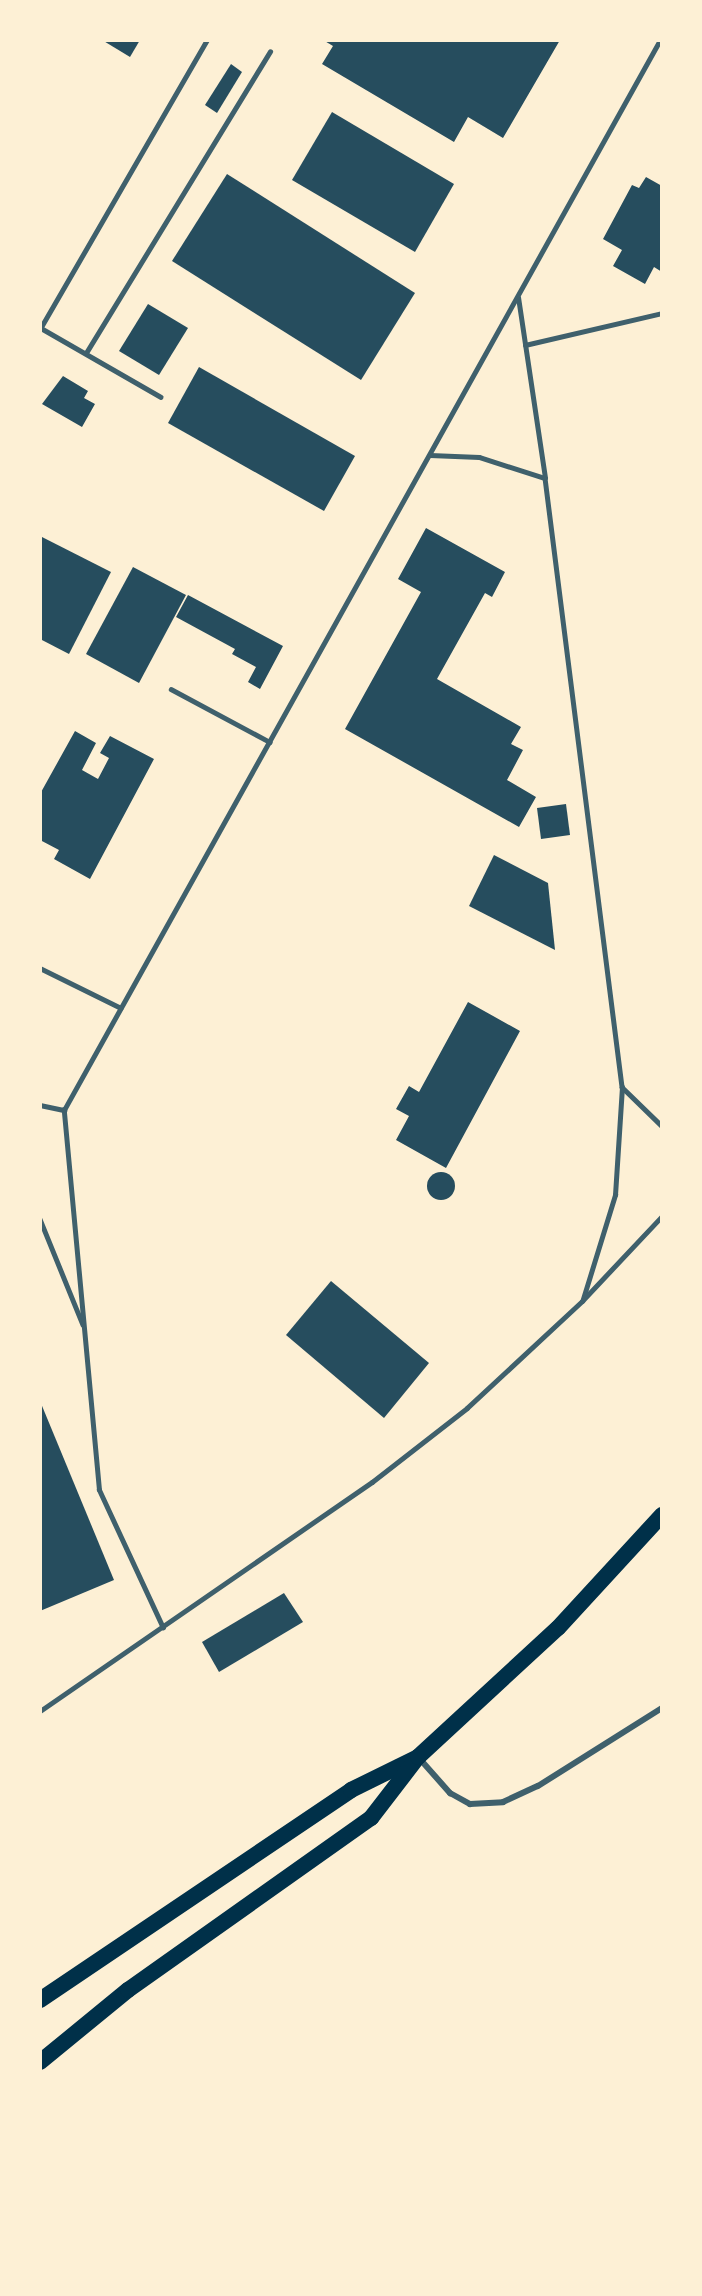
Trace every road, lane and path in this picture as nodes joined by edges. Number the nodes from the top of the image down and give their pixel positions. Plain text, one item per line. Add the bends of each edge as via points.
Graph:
1 (207, 40) edge
2 (660, 40) edge
3 (270, 52) dead end
4 (518, 297) junction
5 (662, 313) edge
6 (41, 328) edge
7 (525, 345) junction
8 (86, 353) junction
9 (161, 397) dead end
10 (430, 455) junction
11 (545, 478) junction
12 (171, 689) dead end
13 (270, 742) junction
14 (40, 968) edge
15 (121, 1008) junction
16 (622, 1087) junction
17 (40, 1105) edge
18 (64, 1110) junction
19 (662, 1126) edge
20 (662, 1216) edge
21 (40, 1219) edge
22 (582, 1301) junction
23 (85, 1330) junction
24 (662, 1515) edge
25 (163, 1628) junction
26 (662, 1708) edge
27 (40, 1711) edge
28 (418, 1757) junction
29 (40, 2000) edge
30 (40, 2062) edge

1 - 6 lane
2 - 4 lane
3 - 8 lane
4 - 7 lane
4 - 10 lane
5 - 7 lane
6 - 8 lane
7 - 11 lane
8 - 9 lane
10 - 11 lane via 479,457
10 - 13 lane
11 - 16 lane
12 - 13 lane
13 - 15 lane
14 - 15 lane
15 - 18 lane
16 - 19 lane
16 - 22 lane via 615,1195
17 - 18 lane
18 - 23 lane
20 - 22 lane
21 - 23 lane
22 - 25 lane via 415,1448
23 - 25 lane via 99,1490
24 - 28 highway via 558,1628
25 - 27 lane
26 - 28 street via 538,1786 503,1802 470,1804 450,1793
28 - 29 highway via 351,1790
28 - 30 highway via 389,1800 351,1835 128,1990

